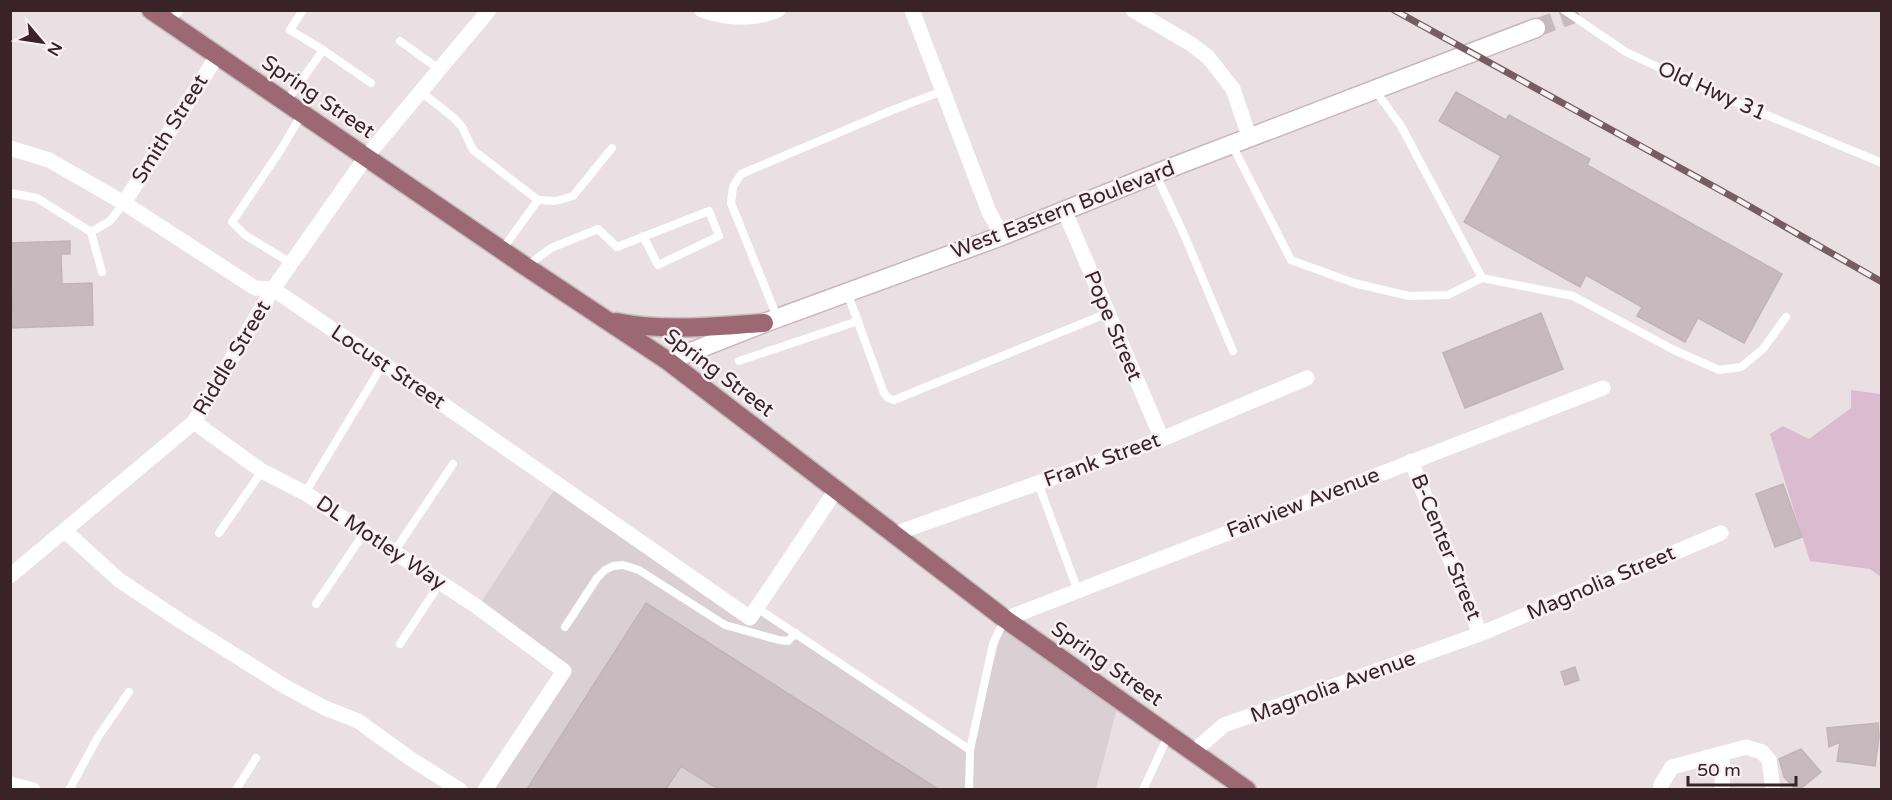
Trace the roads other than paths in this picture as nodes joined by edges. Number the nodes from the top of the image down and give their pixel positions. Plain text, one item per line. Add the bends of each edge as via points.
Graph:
1 (151, 10) edge
2 (303, 10) edge
3 (489, 10) edge
4 (702, 10) edge
5 (778, 10) edge
6 (912, 10) edge
7 (1133, 10) edge
8 (1564, 10) edge
9 (174, 17) edge
10 (1536, 28) tunnel mouth
11 (400, 41) dead end
12 (323, 50) junction
13 (217, 56) junction
14 (439, 69) junction
15 (371, 83) dead end
16 (1375, 90) junction
17 (420, 91) junction
18 (943, 91) junction
19 (286, 102) junction
20 (302, 114) junction
21 (1250, 139) junction
22 (1232, 145) junction
23 (10, 148) edge
24 (612, 148) dead end
25 (366, 157) junction
26 (1881, 163) edge
27 (1156, 175) junction
28 (10, 193) edge
29 (538, 200) junction
30 (124, 202) junction
31 (1065, 212) junction
32 (92, 232) junction
33 (643, 236) junction
34 (999, 237) junction
35 (502, 250) junction
36 (291, 263) junction
37 (525, 266) junction
38 (102, 272) dead end
39 (1482, 278) junction
40 (273, 289) junction
41 (847, 292) junction
42 (1108, 313) junction
43 (1786, 316) dead end
44 (607, 320) junction
45 (770, 321) junction
46 (858, 321) junction
47 (1233, 351) dead end
48 (668, 361) junction
49 (740, 361) dead end
50 (384, 364) junction
51 (1307, 378) dead end
52 (1603, 388) dead end
53 (194, 422) junction
54 (1162, 439) junction
55 (1411, 461) junction
56 (453, 464) dead end
57 (261, 471) junction
58 (1038, 483) junction
59 (836, 490) junction
60 (305, 493) junction
61 (65, 531) junction
62 (219, 533) dead end
63 (364, 533) junction
64 (1721, 533) dead end
65 (894, 534) junction
66 (394, 552) junction
67 (10, 576) edge
68 (440, 583) junction
69 (1078, 591) junction
70 (316, 604) dead end
71 (754, 613) junction
72 (1005, 619) junction
73 (565, 627) dead end
74 (796, 633) junction
75 (1480, 634) junction
76 (400, 644) dead end
77 (129, 693) dead end
78 (1169, 735) junction
79 (970, 750) junction
80 (1193, 752) junction
81 (1721, 754) junction
82 (256, 758) dead end
83 (10, 784) edge
84 (33, 789) edge
85 (69, 789) edge
86 (236, 789) edge
87 (460, 789) edge
88 (485, 789) edge
89 (969, 789) edge
90 (1143, 789) edge
91 (1247, 789) edge
92 (1661, 789) edge
93 (1722, 789) edge
94 (1773, 789) edge

1 - 9 main road, Spring Street
2 - 12 lane via 290,30
3 - 14 street, Riddle Street
4 - 5 street via 737,18
6 - 18 street
7 - 21 street via 1208,57 1233,89
8 - 26 lane, Old Hwy 31 via 1626,52
9 - 13 main road, Spring Street
10 - 16 main road, West Eastern Boulevard
11 - 14 lane
12 - 15 lane
12 - 19 lane
13 - 19 main road, Spring Street
13 - 30 street, Smith Street
14 - 17 street, Riddle Street
16 - 21 main road, West Eastern Boulevard
16 - 39 lane via 1401,126
17 - 25 street, Riddle Street
17 - 29 lane via 454,118 473,150
18 - 34 street
18 - 45 lane via 741,174 730,203
19 - 20 main road, Spring Street
20 - 25 main road, Spring Street
20 - 36 lane via 232,222 245,235
21 - 22 main road, West Eastern Boulevard
22 - 27 main road, West Eastern Boulevard
22 - 39 lane via 1291,260 1354,283 1409,296 1448,295
23 - 30 street, Locust Street via 49,160
24 - 29 lane via 573,196 556,201
25 - 35 main road, Spring Street
25 - 36 street, Riddle Street
27 - 31 main road, West Eastern Boulevard
27 - 47 lane
28 - 32 lane via 37,198
29 - 35 lane
30 - 32 lane via 110,221
30 - 40 street, Locust Street via 255,288
31 - 34 main road, West Eastern Boulevard
31 - 42 street, Pope Street
32 - 38 lane
33 - 33 lane via 709,211 720,236 658,265
33 - 37 lane via 617,247 598,229 551,248
34 - 41 main road, West Eastern Boulevard
35 - 37 main road, Spring Street
36 - 40 street, Riddle Street
37 - 44 main road, Spring Street
39 - 43 lane via 1573,296 1719,370 1741,367 1756,355
40 - 50 street, Locust Street
40 - 53 street, Riddle Street
41 - 45 main road, West Eastern Boulevard
41 - 46 lane
42 - 46 lane via 894,400 884,393
42 - 54 street, Pope Street
44 - 45 main road via 668,329
44 - 48 main road, Spring Street
45 - 48 main road, West Eastern Boulevard
46 - 49 lane
48 - 59 main road, Spring Street
50 - 60 lane
50 - 71 street, Locust Street
51 - 54 street, Frank Street
52 - 55 street, Fairview Avenue
53 - 57 street, DL Motley Way
53 - 61 street, Riddle Street
54 - 58 street, Frank Street
55 - 69 street, Fairview Avenue
55 - 75 street, B-Center Street
56 - 66 lane
57 - 60 street, DL Motley Way
57 - 62 lane
58 - 65 street, Frank Street
58 - 69 lane
59 - 65 main road, Spring Street
59 - 71 street
60 - 63 street, DL Motley Way
61 - 67 street, Riddle Street
61 - 87 street via 119,580 182,622 284,686 358,722
63 - 66 street, DL Motley Way
63 - 70 lane
64 - 75 street, Magnolia Street
65 - 72 main road, Spring Street
66 - 68 street, DL Motley Way
68 - 76 lane
68 - 88 street, DL Motley Way via 564,671
69 - 72 street, Fairview Avenue
71 - 74 lane
72 - 78 main road, Spring Street
72 - 79 lane via 993,644
73 - 74 lane via 597,578 613,566 623,565 639,570 735,628 779,640 788,640
74 - 79 lane
75 - 80 street, Magnolia Avenue via 1224,725
77 - 85 lane
78 - 80 main road, Spring Street
78 - 90 lane
79 - 89 lane
80 - 91 main road, Spring Street
81 - 92 street via 1672,767
81 - 93 street
81 - 94 street via 1746,747 1762,752 1769,760
82 - 86 lane
83 - 84 street

